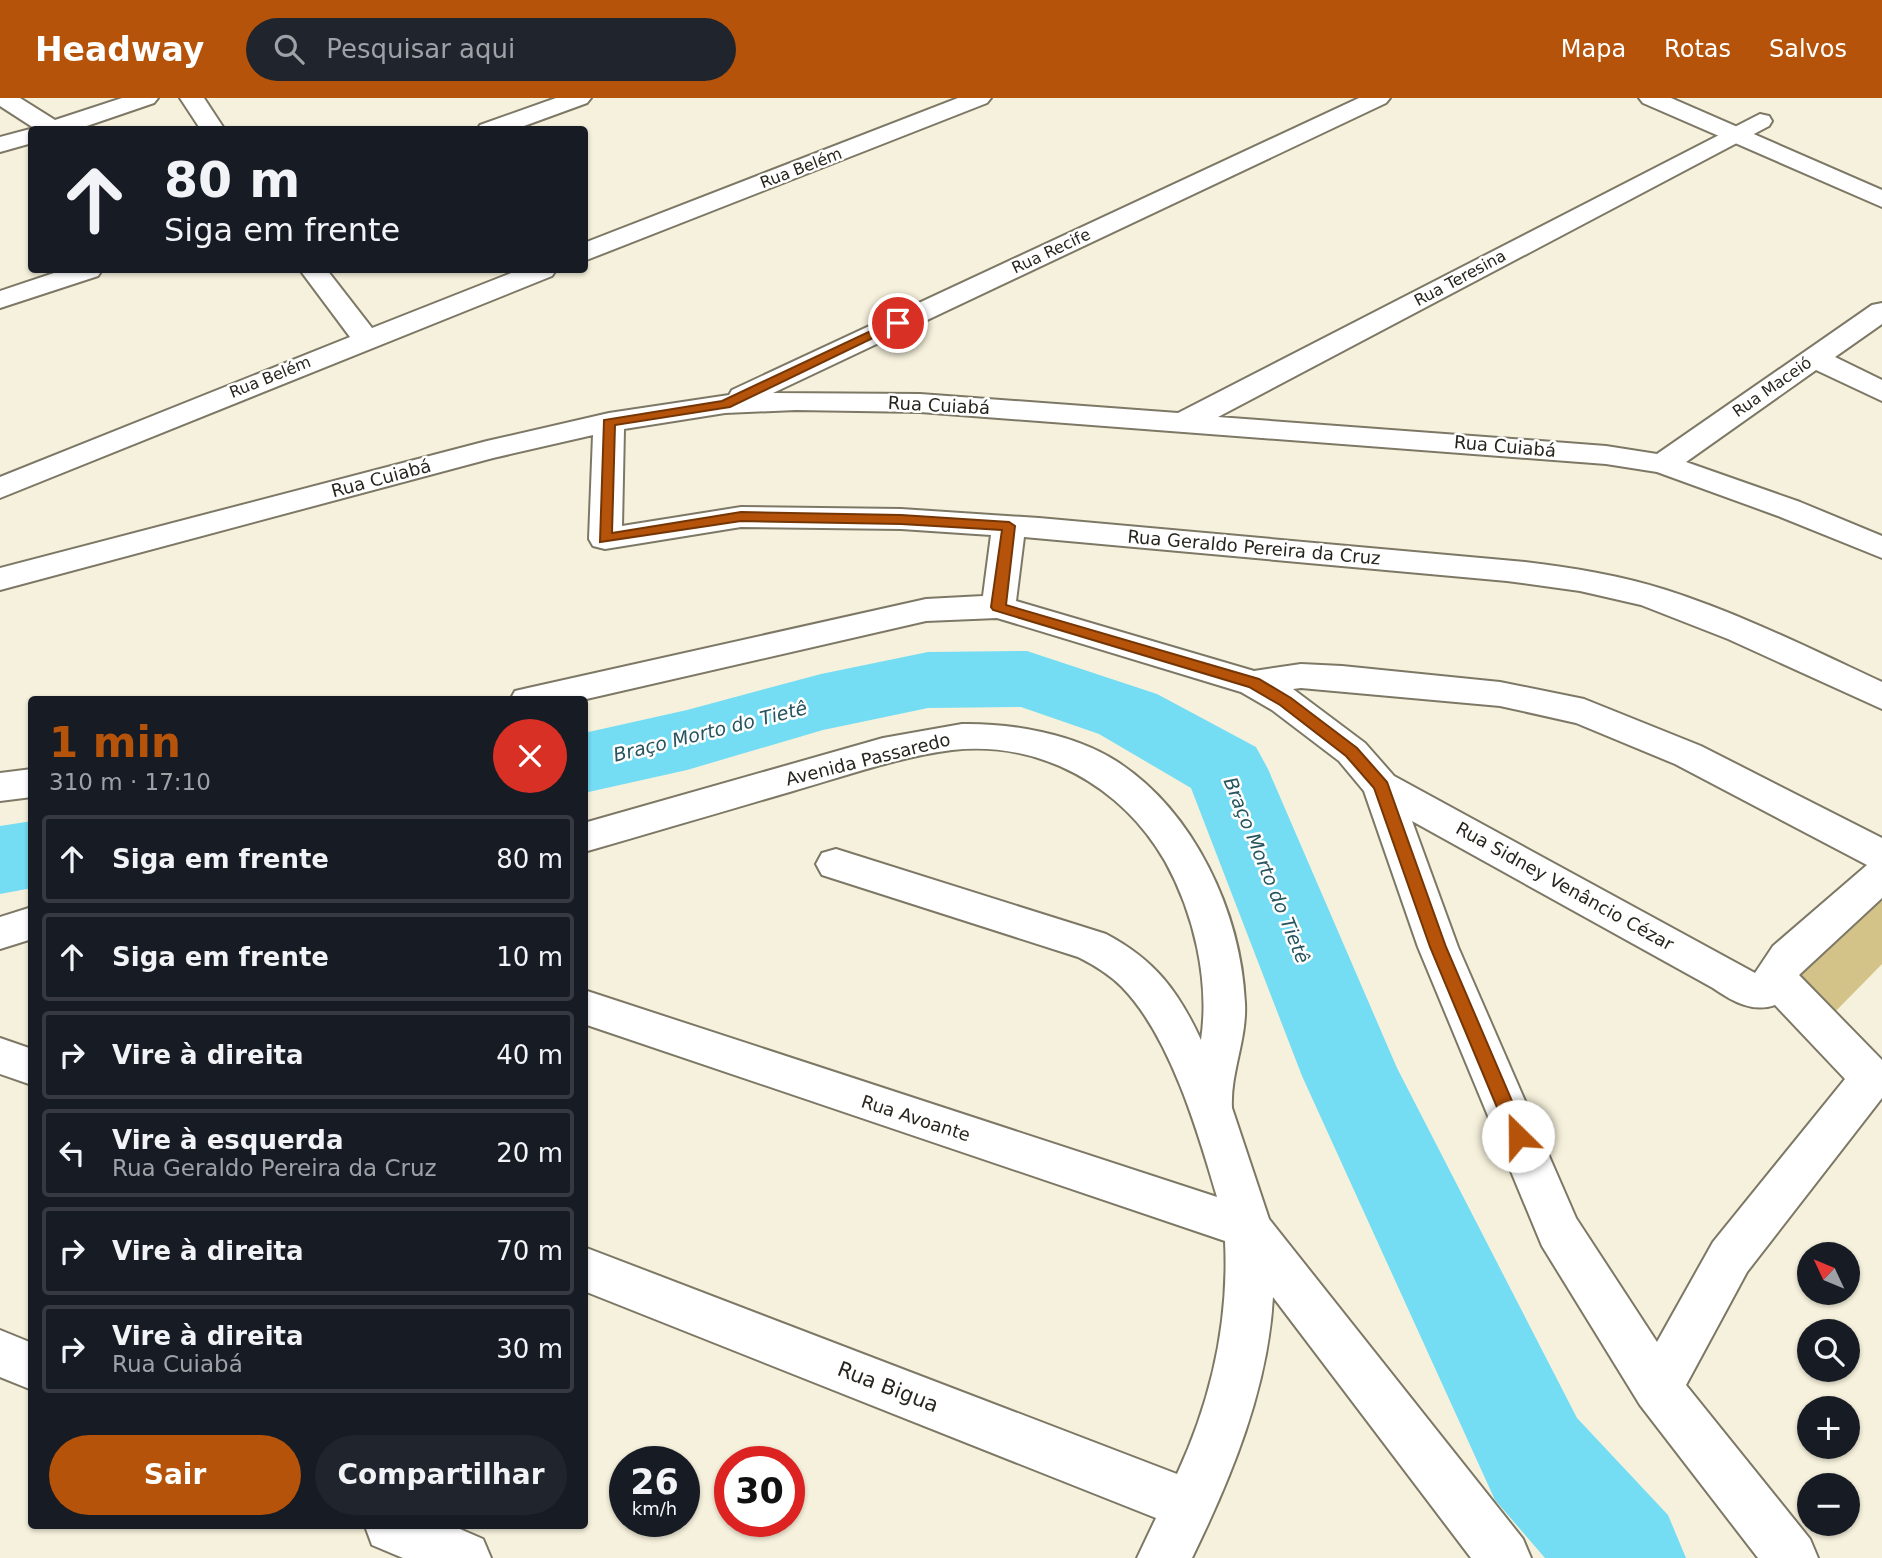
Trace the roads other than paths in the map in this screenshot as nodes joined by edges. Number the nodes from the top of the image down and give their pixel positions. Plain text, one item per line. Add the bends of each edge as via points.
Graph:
1 (4, 98) edge
2 (145, 98) edge
3 (192, 98) edge
4 (579, 98) edge
5 (979, 98) edge
6 (1378, 98) edge
7 (1651, 98) edge
8 (1706, 98) edge
9 (1760, 121) junction
10 (46, 126) edge
11 (60, 126) edge
12 (210, 126) edge
13 (500, 126) edge
14 (1734, 134) junction
15 (28, 136) edge
16 (0, 145) edge
17 (1857, 162) dead end
18 (1882, 199) edge
19 (588, 251) edge
20 (79, 273) edge
21 (315, 273) edge
22 (534, 273) edge
23 (0, 300) edge
24 (1882, 310) edge
25 (365, 338) junction
26 (1813, 357) junction
27 (1882, 392) edge
28 (725, 404) junction
29 (608, 422) junction
30 (1185, 422) junction
31 (1662, 464) junction
32 (0, 488) edge
33 (1009, 526) junction
34 (1882, 548) edge
35 (0, 579) edge
36 (998, 607) junction
37 (1270, 692) junction
38 (546, 696) edge
39 (1882, 697) edge
40 (28, 784) edge
41 (1381, 786) junction
42 (0, 787) edge
43 (588, 837) edge
44 (1882, 855) edge
45 (836, 864) dead end
46 (1882, 875) edge
47 (28, 924) edge
48 (0, 933) edge
49 (1761, 983) junction
50 (588, 1008) edge
51 (0, 1056) edge
52 (28, 1066) edge
53 (1210, 1106) junction
54 (1248, 1228) junction
55 (588, 1271) edge
56 (0, 1353) edge
57 (28, 1365) edge
58 (1658, 1388) junction
59 (1191, 1506) junction
60 (398, 1529) edge
61 (464, 1558) edge
62 (1164, 1558) edge
63 (1504, 1558) edge
64 (1791, 1558) edge

1 - 10 street
2 - 11 street
3 - 12 street
4 - 13 street
5 - 19 street, Rua Belém
6 - 28 street, Rua Recife
7 - 14 street
8 - 9 street
9 - 14 street, Rua Teresina
9 - 17 street
14 - 18 street
14 - 30 street, Rua Teresina
15 - 16 street
20 - 23 street
21 - 25 street
22 - 25 street, Rua Belém
24 - 26 street, Rua Maceió
25 - 32 street, Rua Belém
26 - 27 street
26 - 31 street, Rua Maceió
28 - 29 street, Rua Cuiabá
28 - 30 street, Rua Cuiabá via 920,403
29 - 33 street, Rua Geraldo Pereira da Cruz via 605,539 741,517
29 - 35 street, Rua Cuiabá
30 - 31 street, Rua Cuiabá via 1548,449
31 - 34 street, Rua Cuiabá
33 - 36 street
33 - 39 street, Rua Geraldo Pereira da Cruz via 1287,548 1579,579 1651,597 1725,624
36 - 37 street
36 - 38 street via 926,610
37 - 41 street via 1352,752
37 - 44 street via 1301,676 1342,678 1500,694 1584,712 1688,755
40 - 42 street
41 - 49 street, Rua Sidney Venâncio Cézar via 1728,976
41 - 58 street via 1438,947 1558,1230
43 - 53 street, Avenida Passaredo via 859,759 954,737 999,738 1073,755 1132,792 1174,845 1195,883 1215,939 1224,990 1223,1039
45 - 53 street via 1092,945 1125,963 1157,996
46 - 49 street
47 - 48 street
49 - 58 street, Rua Sidney Venâncio Cézar via 1872,1078 1730,1257
50 - 54 street, Rua Avoante
51 - 52 street
53 - 54 street, Avenida Passaredo
54 - 59 street, Avenida Passaredo via 1251,1287 1241,1354 1229,1404
54 - 63 street
55 - 59 street, Rua Bigua
56 - 57 street
58 - 64 street
59 - 62 street, Avenida Passaredo
60 - 61 street

